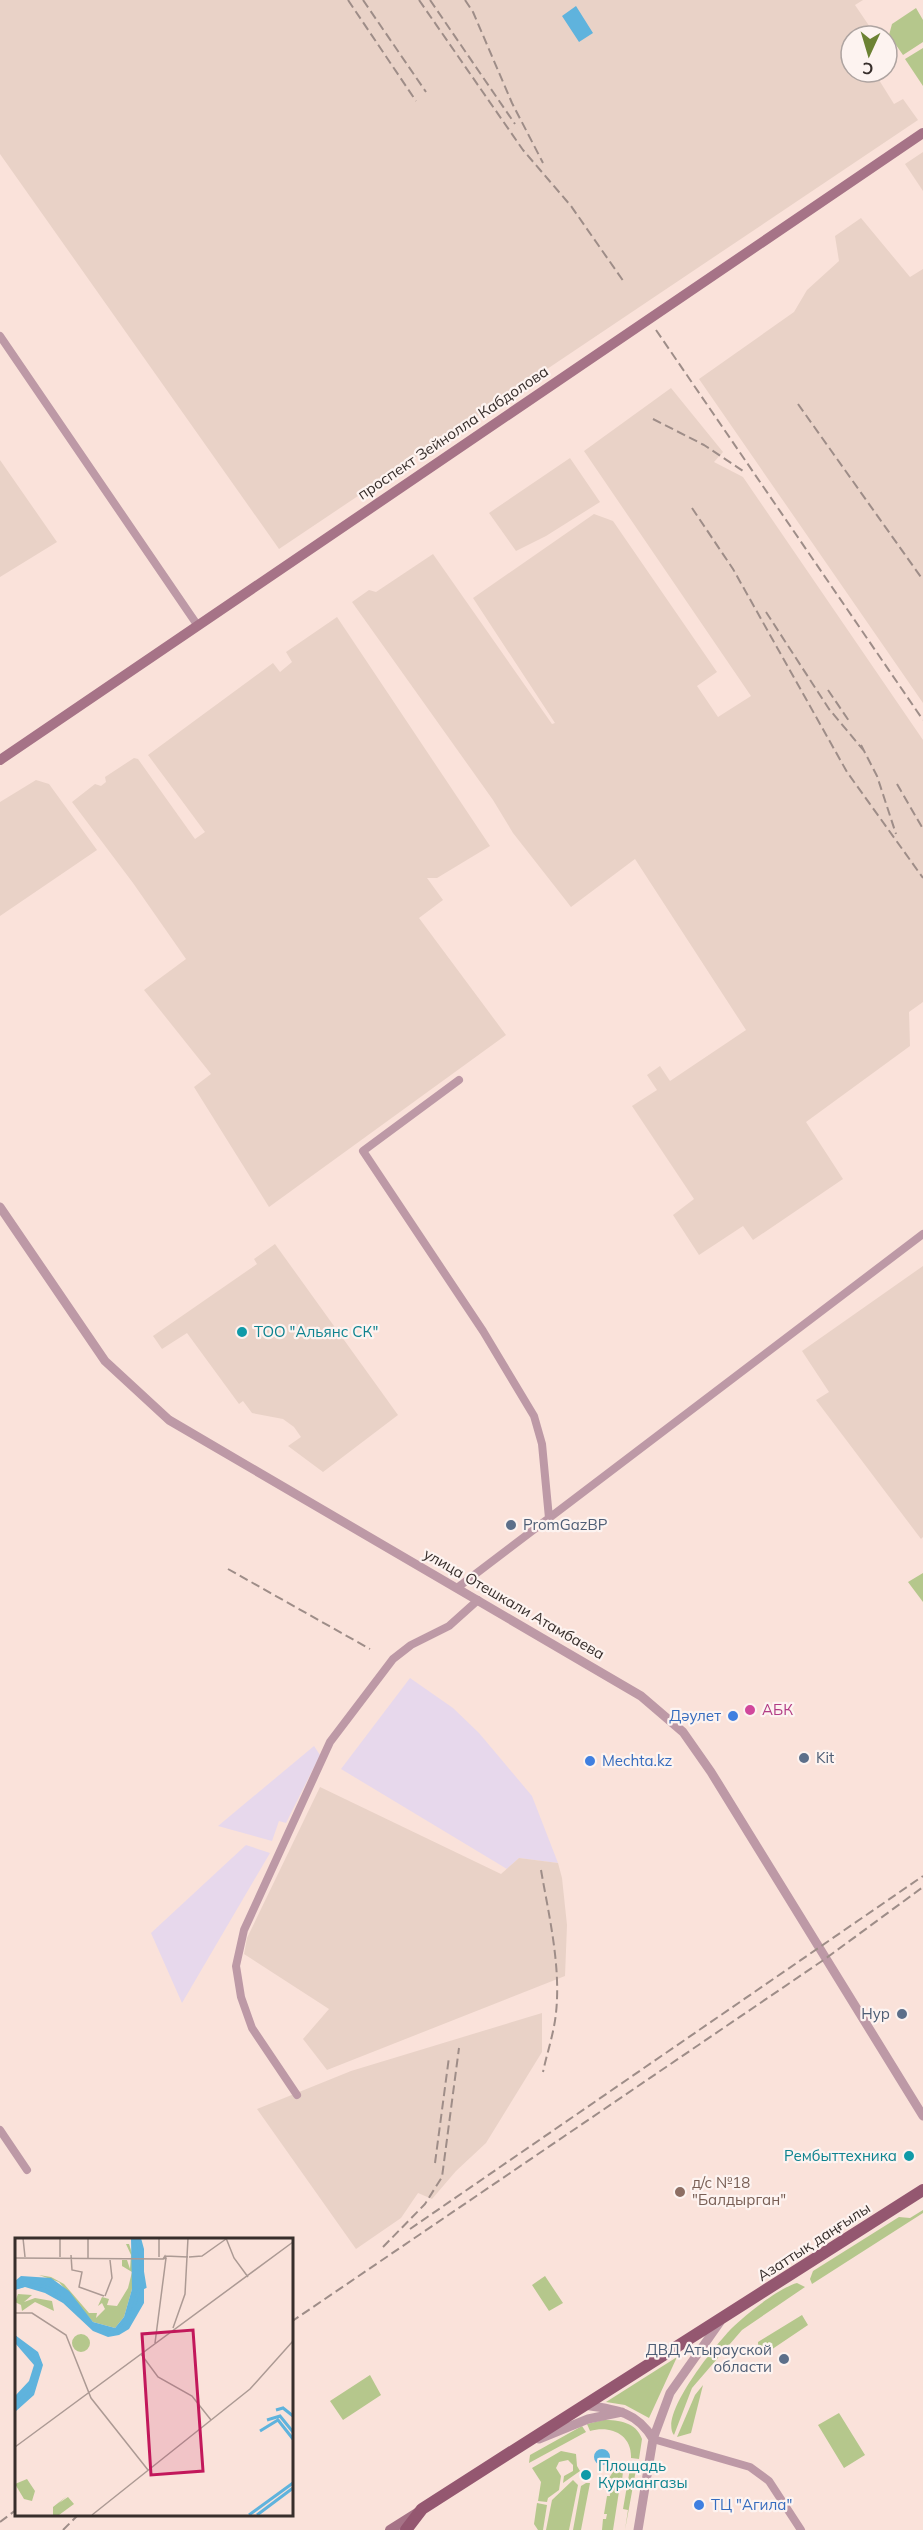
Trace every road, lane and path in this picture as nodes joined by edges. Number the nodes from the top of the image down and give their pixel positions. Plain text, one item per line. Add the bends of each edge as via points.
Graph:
1 (923, 133) edge
2 (0, 336) edge
3 (198, 626) junction
4 (0, 760) edge
5 (459, 1080) dead end
6 (0, 1207) edge
7 (923, 1234) edge
8 (549, 1518) junction
9 (457, 1588) junction
10 (478, 1600) junction
11 (297, 2095) dead end
12 (923, 2116) edge
13 (0, 2130) edge
14 (27, 2170) dead end
15 (923, 2190) edge
16 (722, 2320) junction
17 (584, 2405) junction
18 (622, 2412) junction
19 (653, 2439) junction
20 (517, 2448) junction
21 (423, 2509) junction
22 (390, 2530) edge
23 (406, 2530) edge
24 (638, 2530) edge
25 (801, 2530) edge

1 - 3 main road, проспект Зейнолла Кабдолова
2 - 3 street
3 - 4 main road, проспект Зейнолла Кабдолова
5 - 8 street via 363,1151 483,1331 534,1416 542,1444
6 - 9 street, улица Отешкали Атамбаева via 105,1362 169,1420
7 - 8 street
8 - 9 street
9 - 10 street, улица Отешкали Атамбаева
10 - 11 street via 449,1626 393,1659 330,1742 244,1930 236,1966 241,1997 252,2028
10 - 12 street, улица Отешкали Атамбаева via 641,1696 683,1732
13 - 14 street
15 - 16 main road, Азаттық даңғылы
16 - 17 main road, Азаттық даңғылы
16 - 19 street via 670,2393
17 - 18 street
17 - 20 main road, Азаттық даңғылы
18 - 19 street via 644,2424
18 - 20 street via 588,2420
19 - 24 street
19 - 25 street via 750,2467 769,2481
20 - 21 main road, Азаттық даңғылы
21 - 22 main road
21 - 23 main road, Азаттық даңғылы

